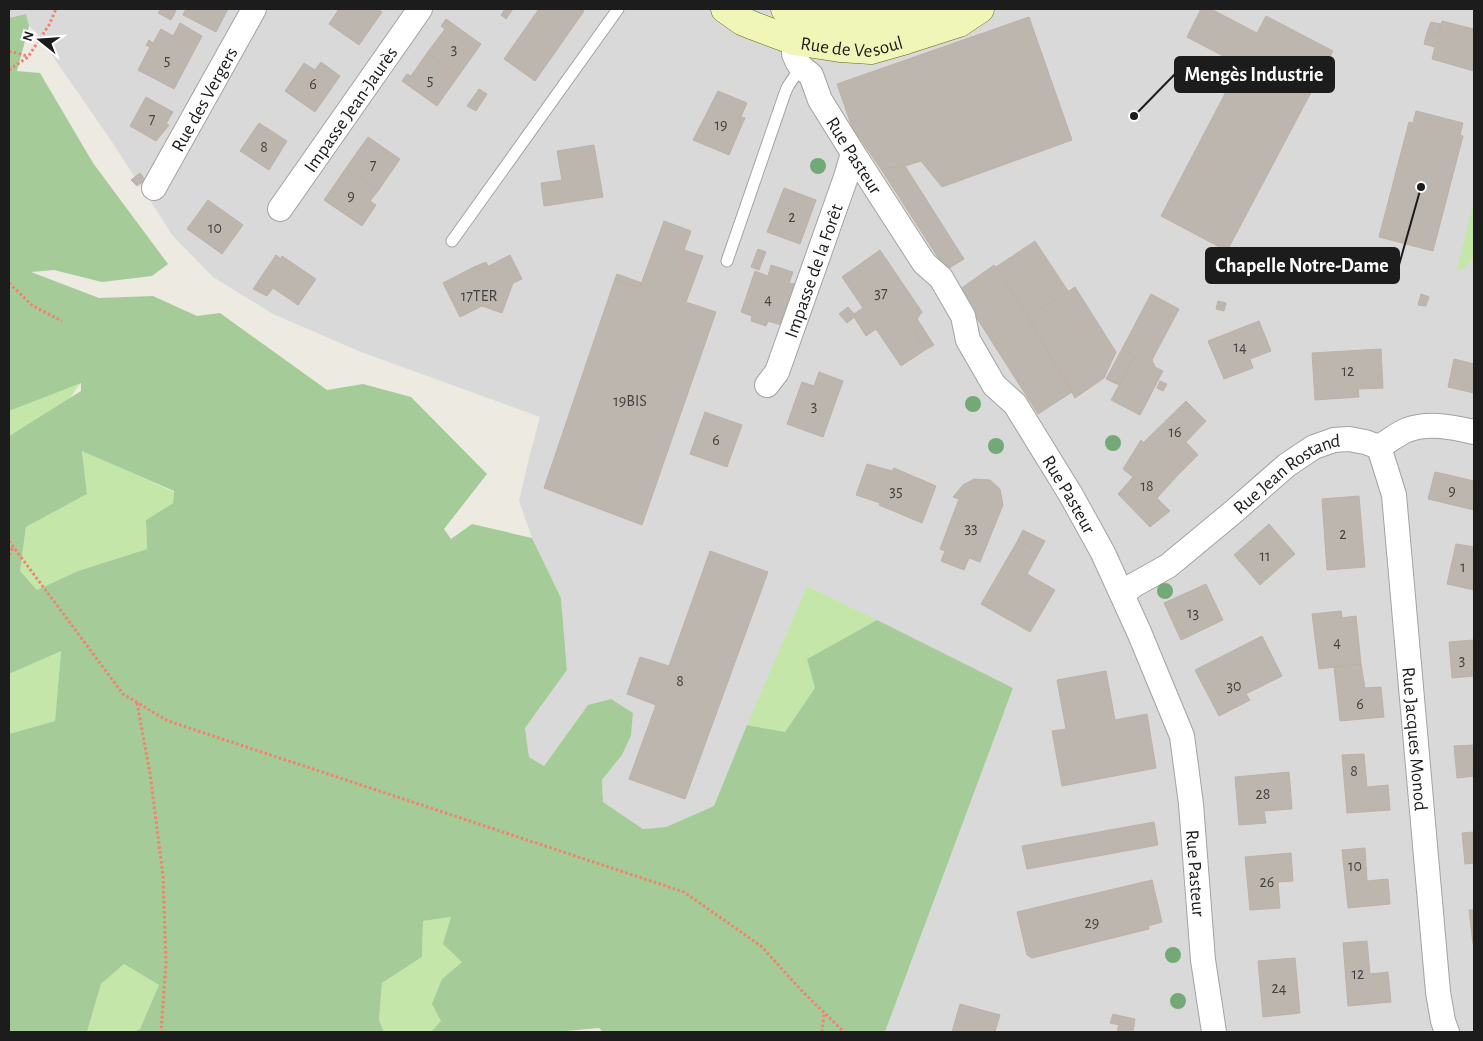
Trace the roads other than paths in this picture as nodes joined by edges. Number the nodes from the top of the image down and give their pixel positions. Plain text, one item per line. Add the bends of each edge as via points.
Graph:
1 (254, 9) edge
2 (420, 9) edge
3 (618, 9) edge
4 (725, 9) edge
5 (940, 9) edge
6 (980, 9) edge
7 (793, 12) edge
8 (797, 54) junction
9 (853, 153) junction
10 (154, 188) dead end
11 (280, 209) dead end
12 (452, 241) dead end
13 (726, 260) dead end
14 (767, 385) dead end
15 (1474, 432) edge
16 (1379, 447) junction
17 (1123, 594) junction
18 (1214, 1032) edge
19 (1447, 1032) edge

1 - 10 street, Rue des Vergers
2 - 11 street, Impasse Jean-Jaurès
3 - 12 lane
4 - 8 street, Rue de Vesoul
5 - 7 street via 878,24 817,19
6 - 8 street, Rue de Vesoul via 959,22 871,50 840,48
7 - 8 street
8 - 9 street, Rue Pasteur via 811,75 820,100
8 - 13 lane
9 - 14 street, Impasse de la Forêt via 777,372
9 - 17 street, Rue Pasteur via 924,263 941,278 963,316 968,340 994,384 1015,404 1066,487
15 - 16 street via 1431,425 1406,430
16 - 17 street, Rue Jean Rostand via 1349,439 1314,447 1287,465 1168,566
16 - 19 street, Rue Jacques Monod via 1394,496 1438,992
17 - 18 street, Rue Pasteur via 1182,736

